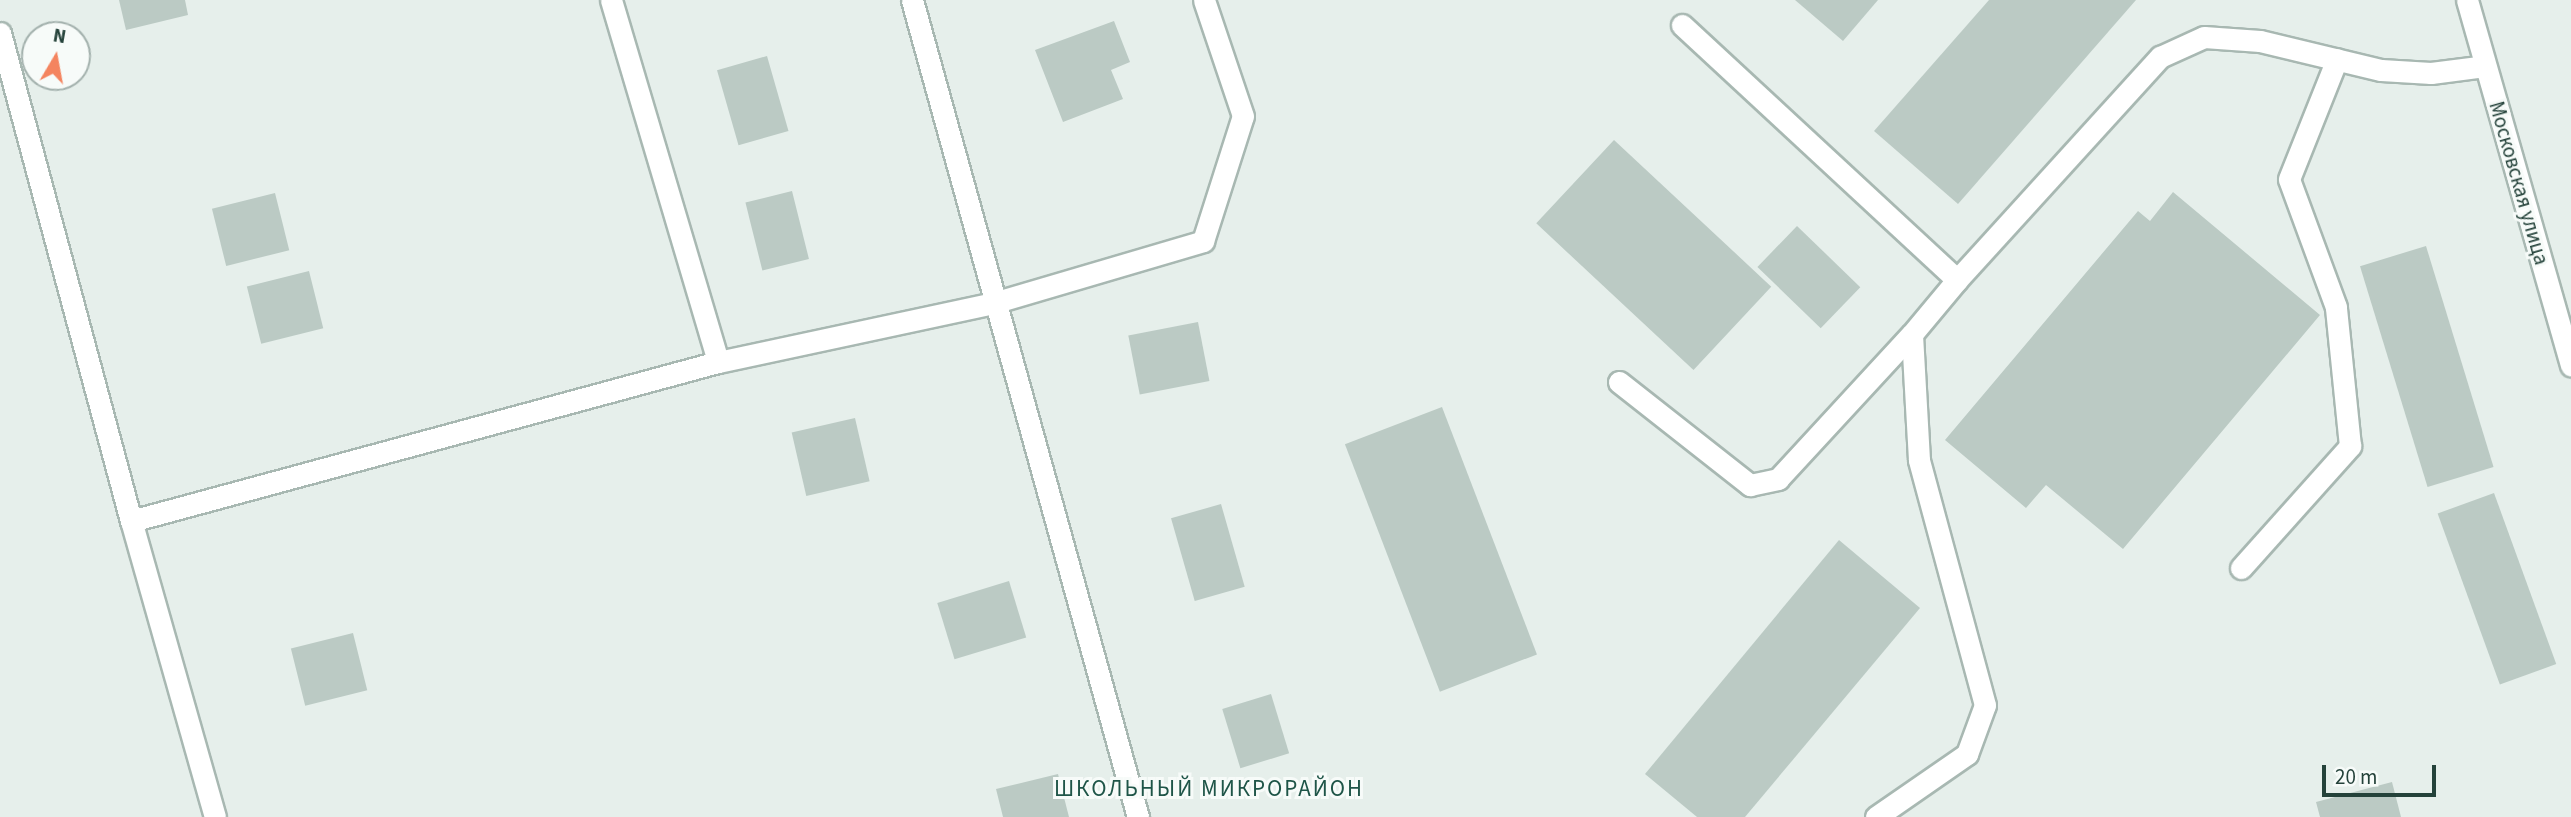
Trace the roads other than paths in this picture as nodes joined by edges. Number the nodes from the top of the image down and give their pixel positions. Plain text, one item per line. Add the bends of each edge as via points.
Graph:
1 (611, 0) edge
2 (912, 0) edge
3 (1204, 0) edge
4 (2467, 0) edge
5 (1682, 25) dead end
6 (0, 33) edge
7 (2337, 59) junction
8 (2485, 66) junction
9 (1957, 279) junction
10 (993, 303) junction
11 (1912, 334) junction
12 (718, 362) junction
13 (2571, 366) edge
14 (1619, 382) dead end
15 (131, 521) junction
16 (2241, 568) dead end
17 (215, 817) edge
18 (1138, 817) edge
19 (1877, 817) edge

1 - 12 street
2 - 10 street
3 - 10 street via 1242,116 1203,241
4 - 8 street, Московская улица
5 - 9 street
6 - 15 street
7 - 8 street via 2406,72
7 - 9 street via 2260,41 2204,37 2160,57
7 - 16 street via 2289,179 2336,307 2350,446
8 - 13 street, Московская улица
9 - 11 street
10 - 12 street
10 - 18 street
11 - 14 street via 1778,479 1750,485
11 - 19 street via 1919,460 1985,705 1967,754
12 - 15 street
15 - 17 street

